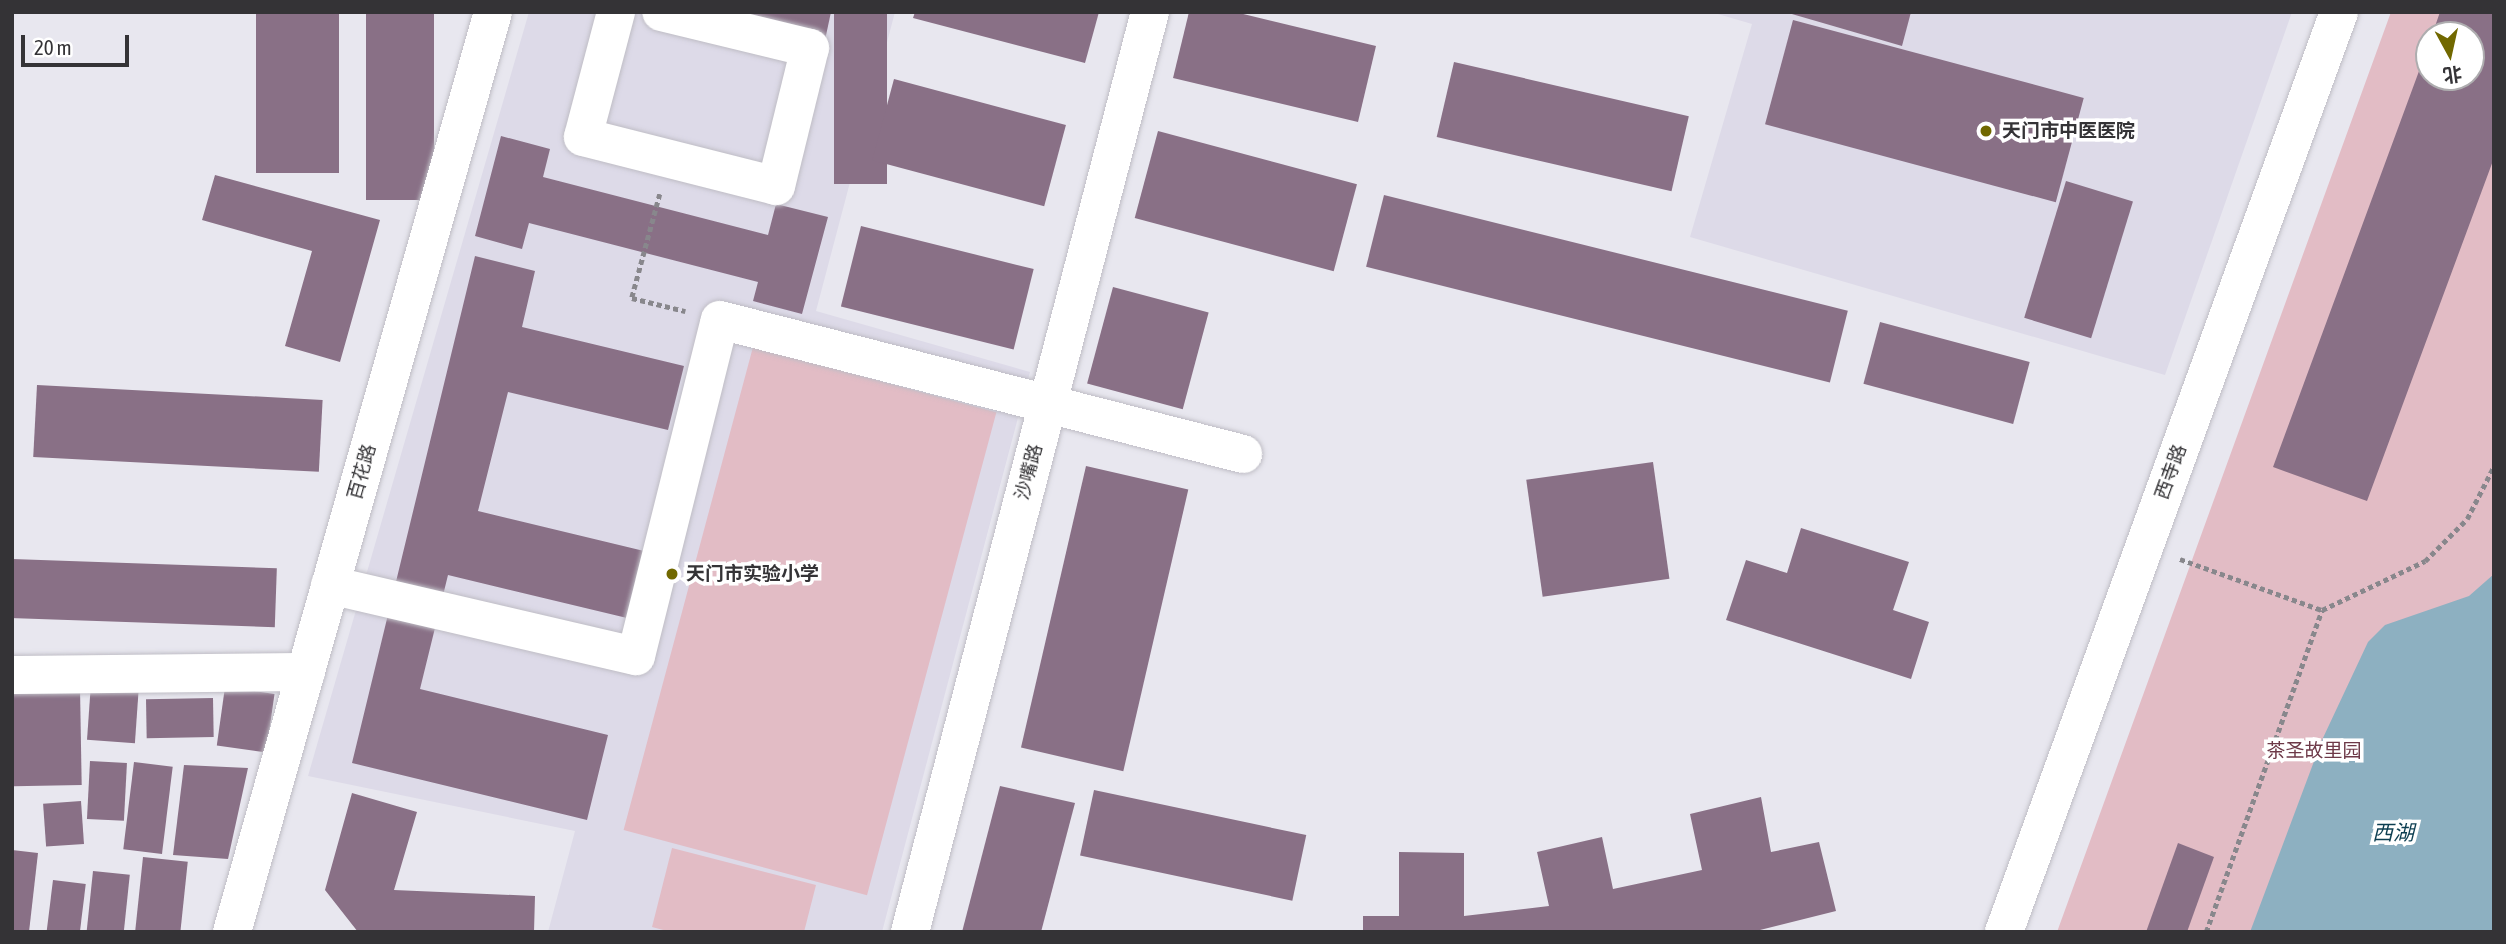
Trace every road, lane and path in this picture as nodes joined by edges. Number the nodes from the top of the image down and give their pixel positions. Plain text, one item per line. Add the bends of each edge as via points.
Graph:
1 (493, 12) edge
2 (616, 12) edge
3 (661, 12) edge
4 (1150, 12) edge
5 (2339, 12) edge
6 (669, 159) junction
7 (720, 320) junction
8 (1047, 405) junction
9 (1243, 454) dead end
10 (2494, 466) edge
11 (2491, 475) edge
12 (2144, 547) junction
13 (330, 585) junction
14 (2322, 610) junction
15 (306, 672) junction
16 (12, 675) edge
17 (232, 932) edge
18 (910, 932) edge
19 (2004, 932) edge
20 (2206, 932) edge

1 - 13 street, 百花路
2 - 6 street via 583,137
3 - 6 street via 810,48 776,186
4 - 8 street, 沙嘴路
5 - 12 street, 西寺路
6 - 7 path via 632,298
7 - 8 street
7 - 13 street via 636,656
8 - 9 street
8 - 18 street, 沙嘴路
10 - 11 path
11 - 14 path via 2467,519 2425,561
12 - 14 path
12 - 19 street, 西寺路
13 - 15 street, 百花路
14 - 20 path
15 - 16 street
15 - 17 street, 百花路

